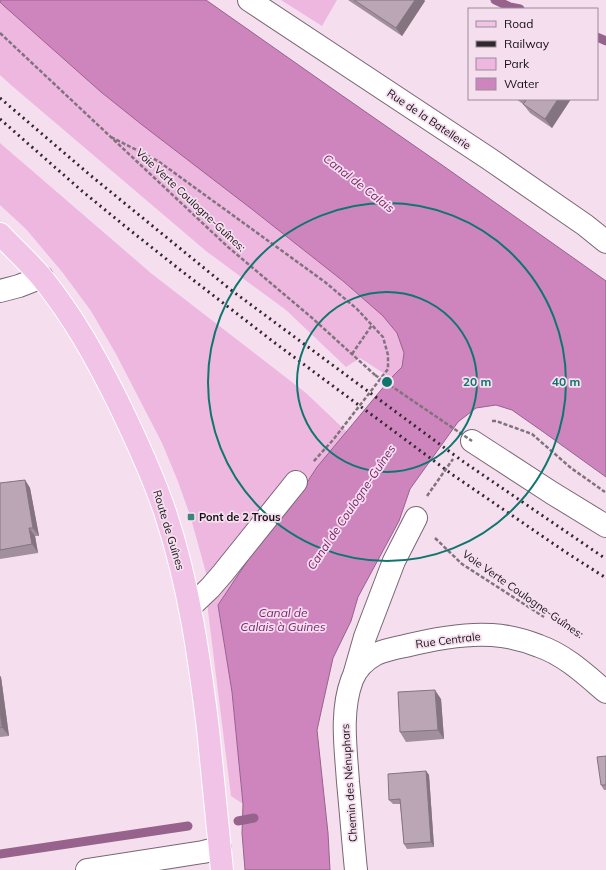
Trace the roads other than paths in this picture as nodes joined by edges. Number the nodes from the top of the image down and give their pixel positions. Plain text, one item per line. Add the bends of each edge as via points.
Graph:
1 (249, 0) edge
2 (0, 234) edge
3 (606, 242) edge
4 (42, 277) junction
5 (0, 291) edge
6 (470, 438) road end
7 (296, 482) road end
8 (416, 518) road end
9 (606, 526) edge
10 (190, 607) junction
11 (394, 648) joint
12 (355, 672) junction
13 (606, 692) edge
14 (220, 848) junction
15 (87, 870) edge
16 (222, 870) edge
17 (356, 870) edge

1 - 3 street, Rue de la Batellerie via 488,158
2 - 4 main road, Route de Guînes
4 - 5 street
4 - 10 main road, Route de Guînes via 82,334 139,446 166,514
6 - 9 street
7 - 10 street via 223,573
8 - 12 street via 394,561 365,637
10 - 14 main road, Route de Guînes via 200,665
11 - 12 street, Chemin des Nénuphars via 370,657
11 - 13 street, Rue Centrale via 470,635 508,637 553,651 566,658
12 - 17 street, Chemin des Nénuphars via 347,698 345,731
14 - 15 street
14 - 16 main road, Route de Guînes

